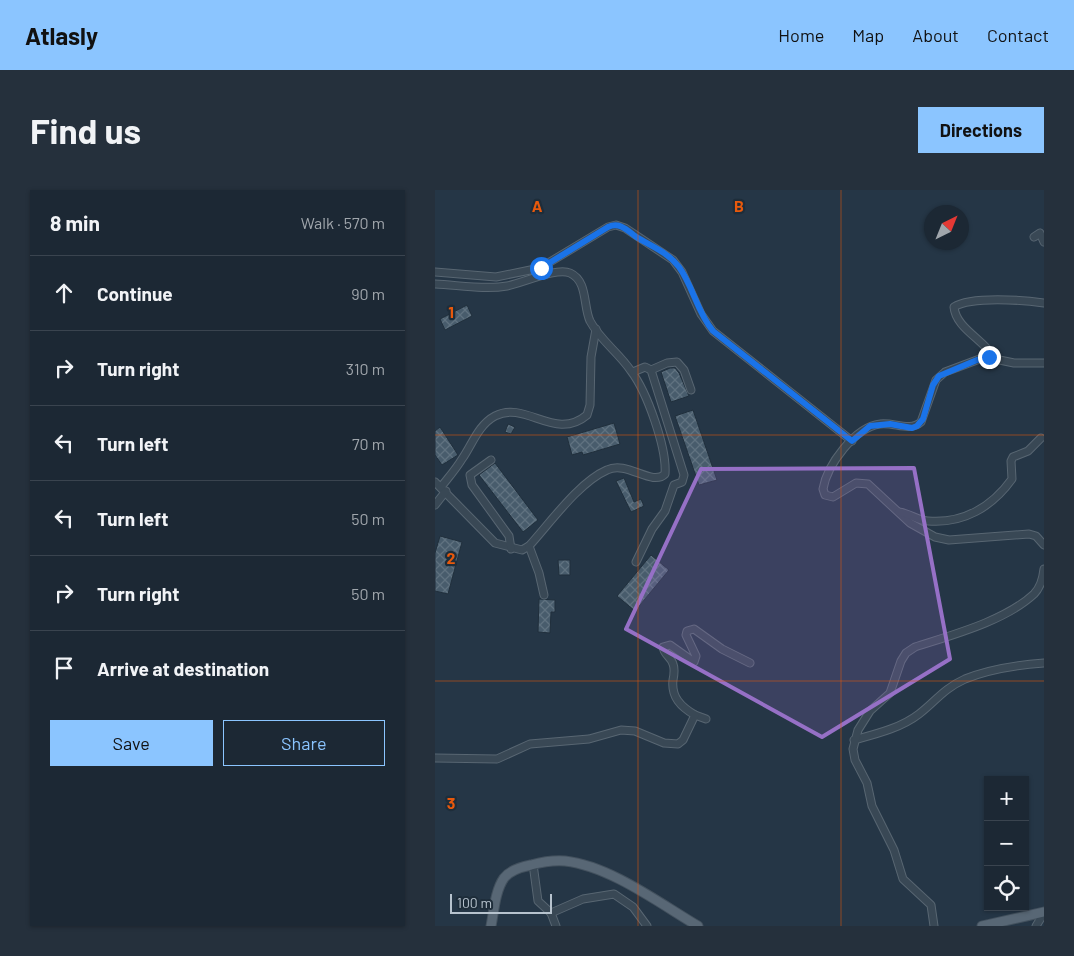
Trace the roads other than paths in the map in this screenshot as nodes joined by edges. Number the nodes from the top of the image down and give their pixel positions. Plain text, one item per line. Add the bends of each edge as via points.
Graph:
1 (1034, 237) dead end
2 (1044, 242) edge
3 (435, 272) edge
4 (435, 284) edge
5 (1044, 303) edge
6 (596, 330) junction
7 (994, 358) junction
8 (1044, 363) edge
9 (651, 370) junction
10 (633, 372) junction
11 (691, 390) dead end
12 (668, 424) junction
13 (656, 428) junction
14 (1041, 438) dead end
15 (852, 441) junction
16 (491, 460) dead end
17 (665, 474) junction
18 (674, 485) junction
19 (441, 486) edge
20 (435, 505) edge
21 (898, 512) junction
22 (1044, 545) edge
23 (529, 546) junction
24 (511, 549) junction
25 (636, 562) dead end
26 (1044, 569) edge
27 (544, 595) dead end
28 (749, 663) dead end
29 (1044, 663) edge
30 (695, 716) junction
31 (706, 719) dead end
32 (854, 740) junction
33 (435, 758) edge
34 (533, 864) junction
35 (551, 912) junction
36 (1044, 913) edge
37 (491, 926) edge
38 (556, 926) edge
39 (647, 926) edge
40 (698, 926) edge
41 (934, 926) edge
42 (982, 926) edge
43 (1036, 926) edge

1 - 2 street via 1041,233
3 - 15 street via 496,277 541,268 608,227 620,226 673,260 713,331
4 - 6 street via 508,286 551,274 570,273 582,286 589,320
5 - 7 street via 1018,299 988,300 954,307 960,322
6 - 10 street
6 - 19 street via 587,415 569,425 544,422 521,413 495,416 480,430
7 - 8 street
7 - 15 street via 977,360 939,376 923,419 917,426 870,426
9 - 10 street via 645,367
9 - 11 street via 677,362 684,370
9 - 12 street
10 - 13 street
12 - 13 street
12 - 18 street via 684,475 682,482
13 - 17 street via 666,461
14 - 21 street via 1028,451 1013,457 1012,479 983,509 958,518 929,522
15 - 21 street via 829,470 824,482 825,495 833,497 862,482 874,487
16 - 24 street via 470,475 472,485 509,536
17 - 18 street
17 - 23 street via 653,479 631,469 608,469 582,487
18 - 25 street via 665,511
19 - 20 street
19 - 24 street via 483,533 495,543
21 - 22 street via 922,530 949,540 1029,534 1036,536
23 - 24 street via 522,550
23 - 27 street
26 - 32 street via 1035,593 1011,609 906,653 894,686 870,711
28 - 30 street via 728,653 694,629 687,631 696,656 693,662 674,647 666,645 663,651 673,664 675,696 679,704
29 - 32 street via 1014,665 965,680 938,695 917,716
30 - 31 street
30 - 33 street via 678,744 664,744 635,731 621,730 589,739 530,744 497,759
32 - 41 street via 855,760 867,783 872,806 898,860 903,879 931,905
34 - 35 street via 538,901
34 - 37 main road via 515,870 503,880
34 - 40 main road via 564,861 594,869
35 - 38 street
35 - 39 street via 583,899 614,894 633,907
36 - 42 main road
36 - 43 street

